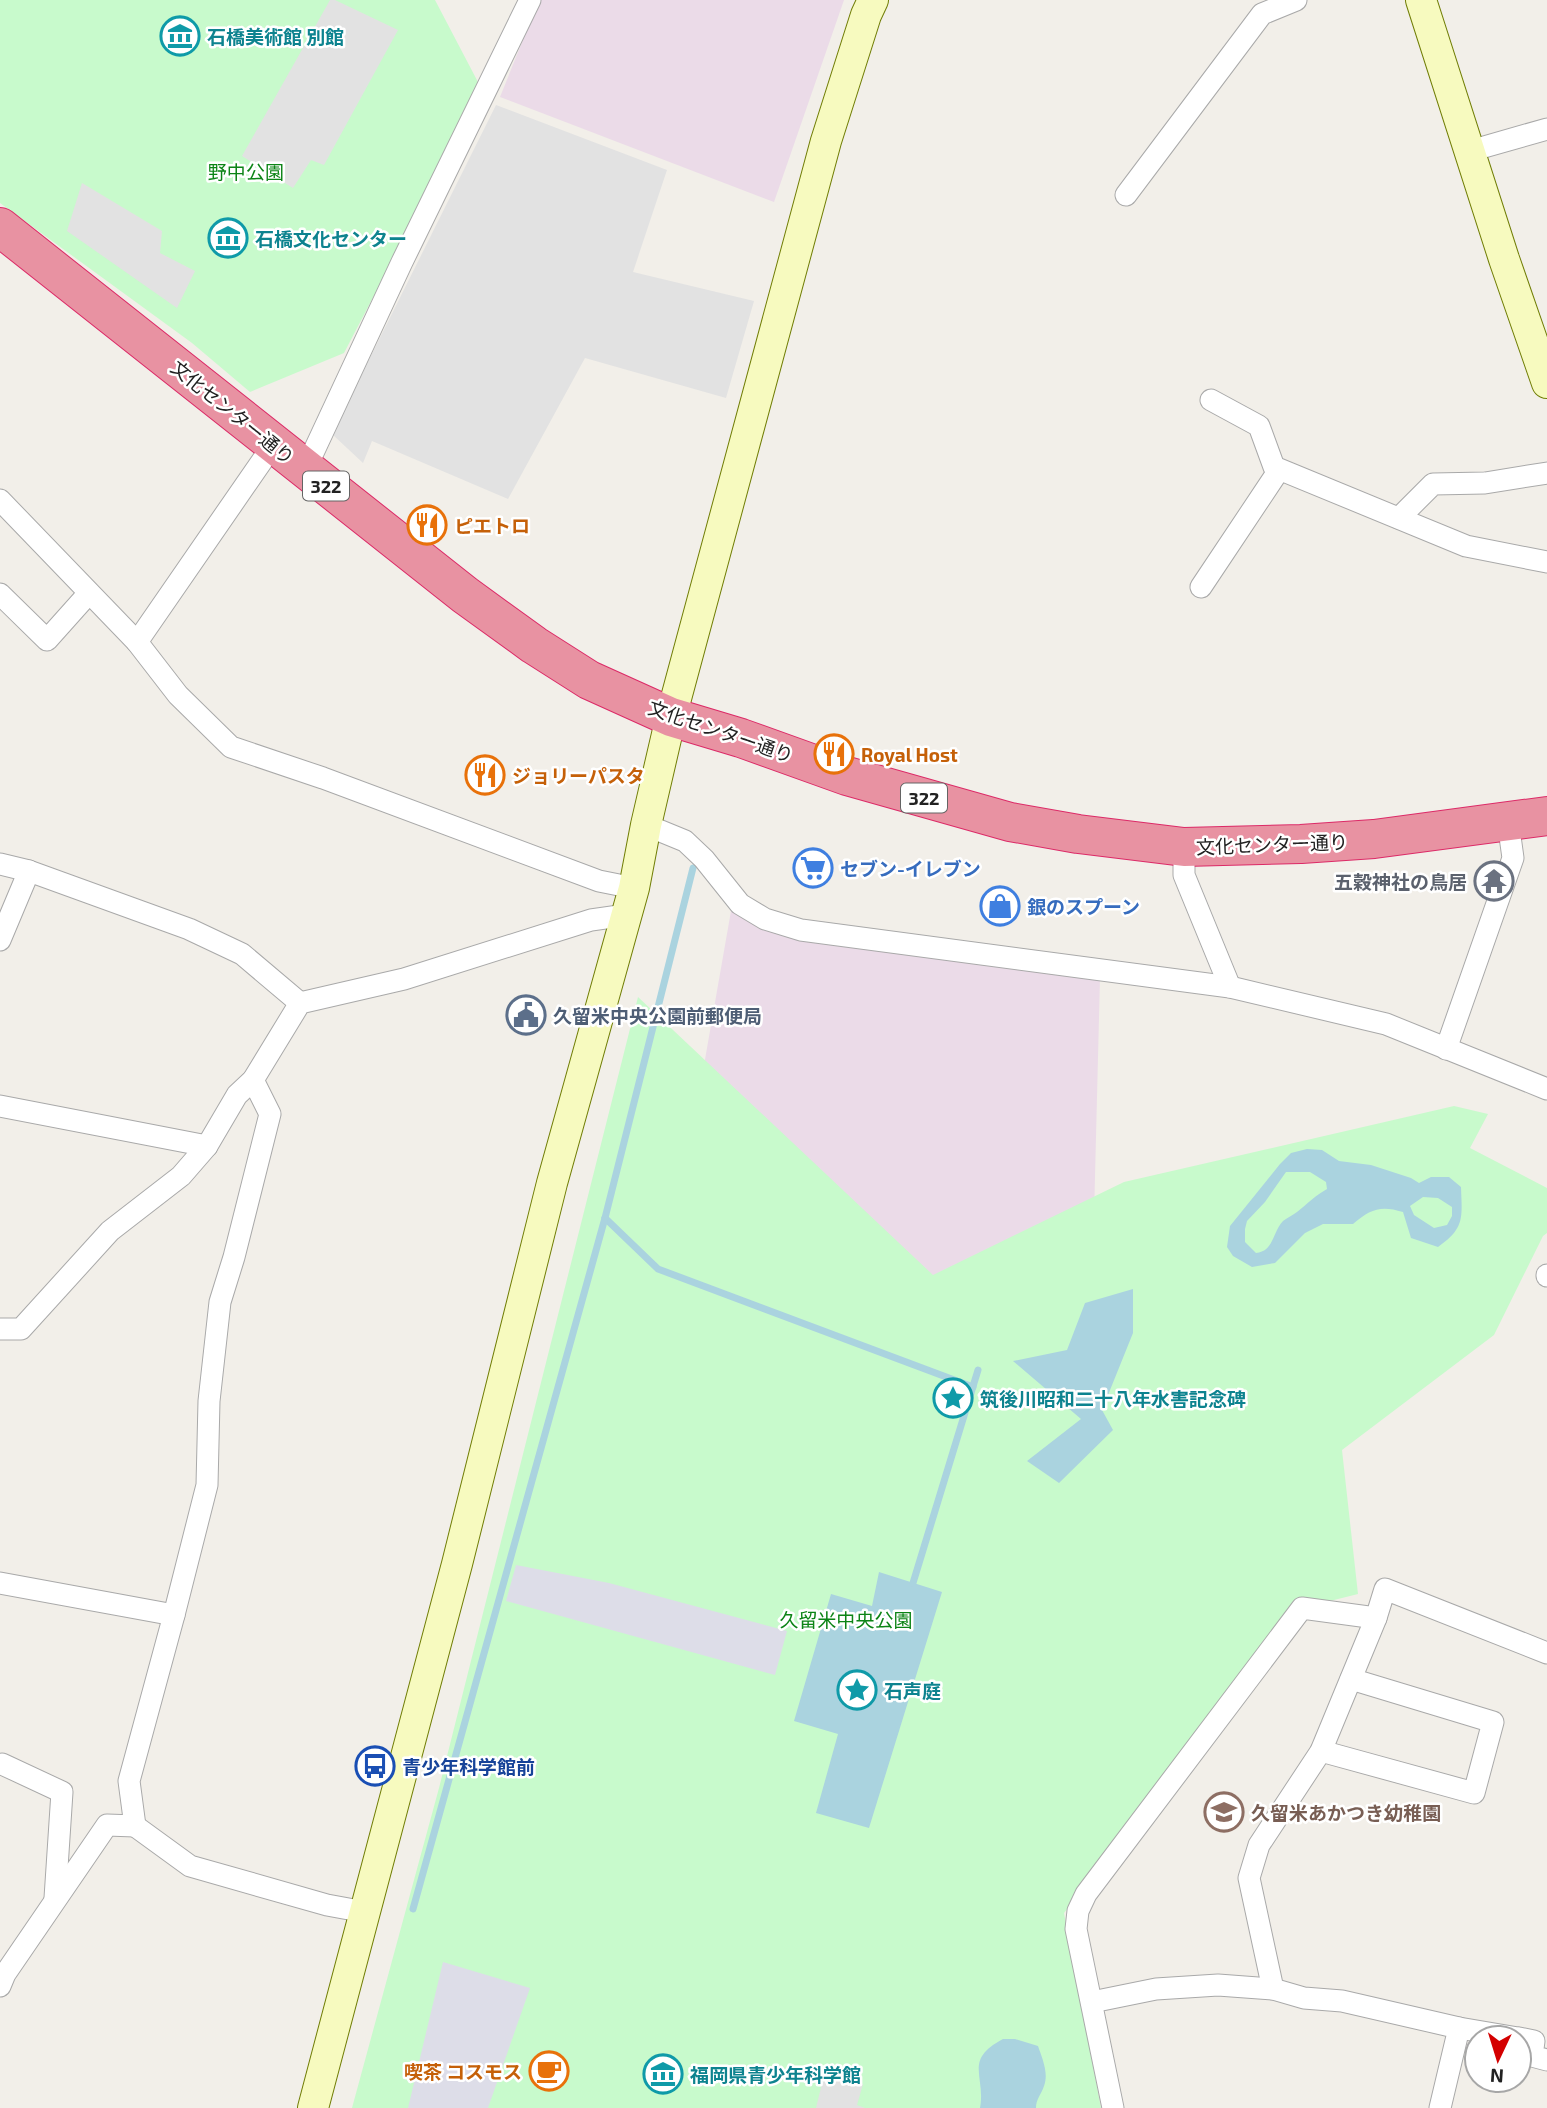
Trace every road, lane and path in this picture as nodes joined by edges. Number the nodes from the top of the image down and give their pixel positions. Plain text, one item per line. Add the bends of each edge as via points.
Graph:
1 (530, 0) edge
2 (873, 0) edge
3 (1296, 0) edge
4 (1421, 0) edge
5 (1547, 129) edge
6 (1470, 152) junction
7 (1126, 195) dead end
8 (0, 227) edge
9 (1547, 383) edge
10 (1211, 400) dead end
11 (273, 445) junction
12 (305, 470) junction
13 (1279, 470) junction
14 (1547, 473) edge
15 (0, 500) edge
16 (1399, 519) junction
17 (1547, 562) edge
18 (1201, 587) dead end
19 (89, 593) junction
20 (0, 594) edge
21 (137, 642) junction
22 (671, 717) junction
23 (1547, 816) edge
24 (1508, 822) junction
25 (646, 825) junction
26 (1184, 847) junction
27 (0, 864) edge
28 (29, 871) junction
29 (630, 901) junction
30 (0, 940) edge
31 (1230, 987) junction
32 (300, 1003) junction
33 (1446, 1049) junction
34 (253, 1080) junction
35 (1547, 1089) edge
36 (0, 1106) edge
37 (207, 1146) junction
38 (0, 1329) edge
39 (0, 1583) edge
40 (174, 1615) junction
41 (1376, 1618) junction
42 (1547, 1653) edge
43 (1351, 1679) junction
44 (1321, 1751) junction
45 (2, 1764) dead end
46 (135, 1826) junction
47 (55, 1900) junction
48 (365, 1912) junction
49 (0, 1986) edge
50 (1273, 1989) junction
51 (1092, 2002) junction
52 (1459, 2028) junction
53 (1463, 2029) edge
54 (313, 2108) edge
55 (1113, 2108) edge
56 (1440, 2108) edge

1 - 12 street
2 - 22 street via 826,141
3 - 7 street via 1262,14
4 - 6 street
5 - 6 street
6 - 9 street
8 - 11 highway, 文化センター通り / 322
10 - 13 street via 1259,426
11 - 12 highway, 文化センター通り / 322
11 - 21 street
12 - 22 highway, 文化センター通り / 322 via 534,645 589,680
13 - 16 street
13 - 18 street
14 - 16 street via 1485,483 1433,484
15 - 19 street
16 - 17 street via 1466,546
19 - 20 street via 47,640
19 - 21 street
21 - 29 street via 178,695 231,747 599,881
22 - 25 street
22 - 26 highway, 文化センター通り / 322 via 847,776 1010,822
23 - 24 highway, 文化センター通り / 322
24 - 26 highway, 文化センター通り / 322 via 1374,839
24 - 33 street via 1513,858
25 - 29 street
25 - 31 street via 685,841 740,904 765,919 801,930
26 - 31 street via 1184,875
27 - 28 street
28 - 30 street
28 - 32 street via 189,929 242,954
29 - 32 street via 591,920 404,979
29 - 48 street via 552,1183
31 - 33 street via 1386,1024
32 - 34 street
33 - 35 street
34 - 37 street via 237,1095
34 - 40 street via 270,1114 220,1301 209,1401 207,1485
36 - 37 street
37 - 38 street via 181,1176 110,1231 21,1329
39 - 40 street
40 - 46 street via 129,1781
41 - 42 street via 1385,1589
41 - 43 street
41 - 51 street via 1302,1608 1086,1894 1076,1929
43 - 44 street
43 - 44 street via 1493,1722 1474,1793
44 - 50 street via 1259,1845 1249,1878
45 - 47 street via 62,1792
46 - 47 street via 107,1825
46 - 48 street via 190,1867
47 - 49 street
48 - 54 street
50 - 51 street via 1218,1985 1156,1989
50 - 52 street
51 - 55 street
52 - 53 street
52 - 56 street

